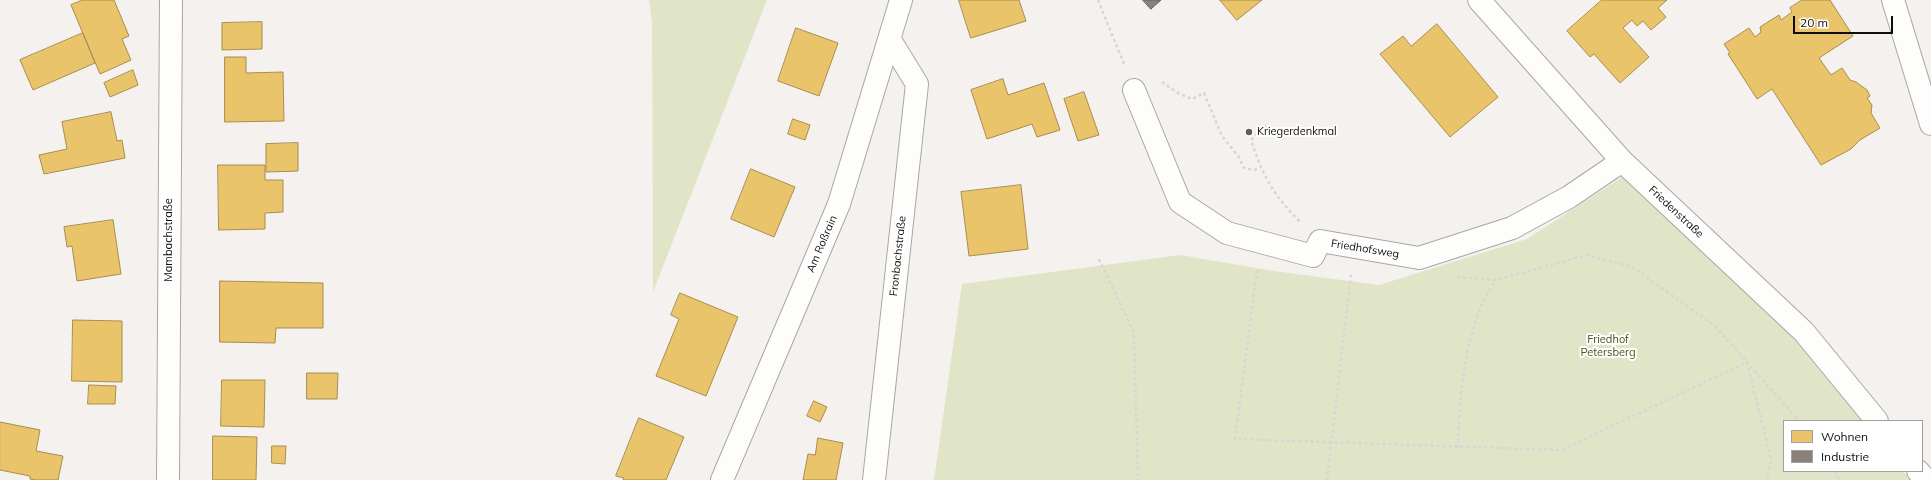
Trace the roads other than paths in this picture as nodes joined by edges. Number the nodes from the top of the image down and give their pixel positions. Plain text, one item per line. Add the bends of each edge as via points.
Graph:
1 (171, 0) edge
2 (901, 0) edge
3 (1479, 0) edge
4 (1893, 0) edge
5 (890, 40) junction
6 (1134, 90) road end
7 (1931, 124) edge
8 (1622, 161) junction
9 (1876, 420) edge
10 (1919, 472) edge
11 (168, 480) edge
12 (722, 480) edge
13 (874, 480) edge
14 (1926, 480) edge

1 - 11 street, Mambachstraße
2 - 5 street, Am Roßrain
3 - 8 street, Friedenstraße
4 - 7 street
5 - 12 street, Am Roßrain via 839,204
5 - 13 street, Fronbachstraße via 917,84
6 - 8 street, Friedhofsweg via 1180,202 1227,233 1312,256 1320,241 1419,258 1512,228 1569,197
8 - 9 street, Friedenstraße via 1804,332
10 - 14 street

